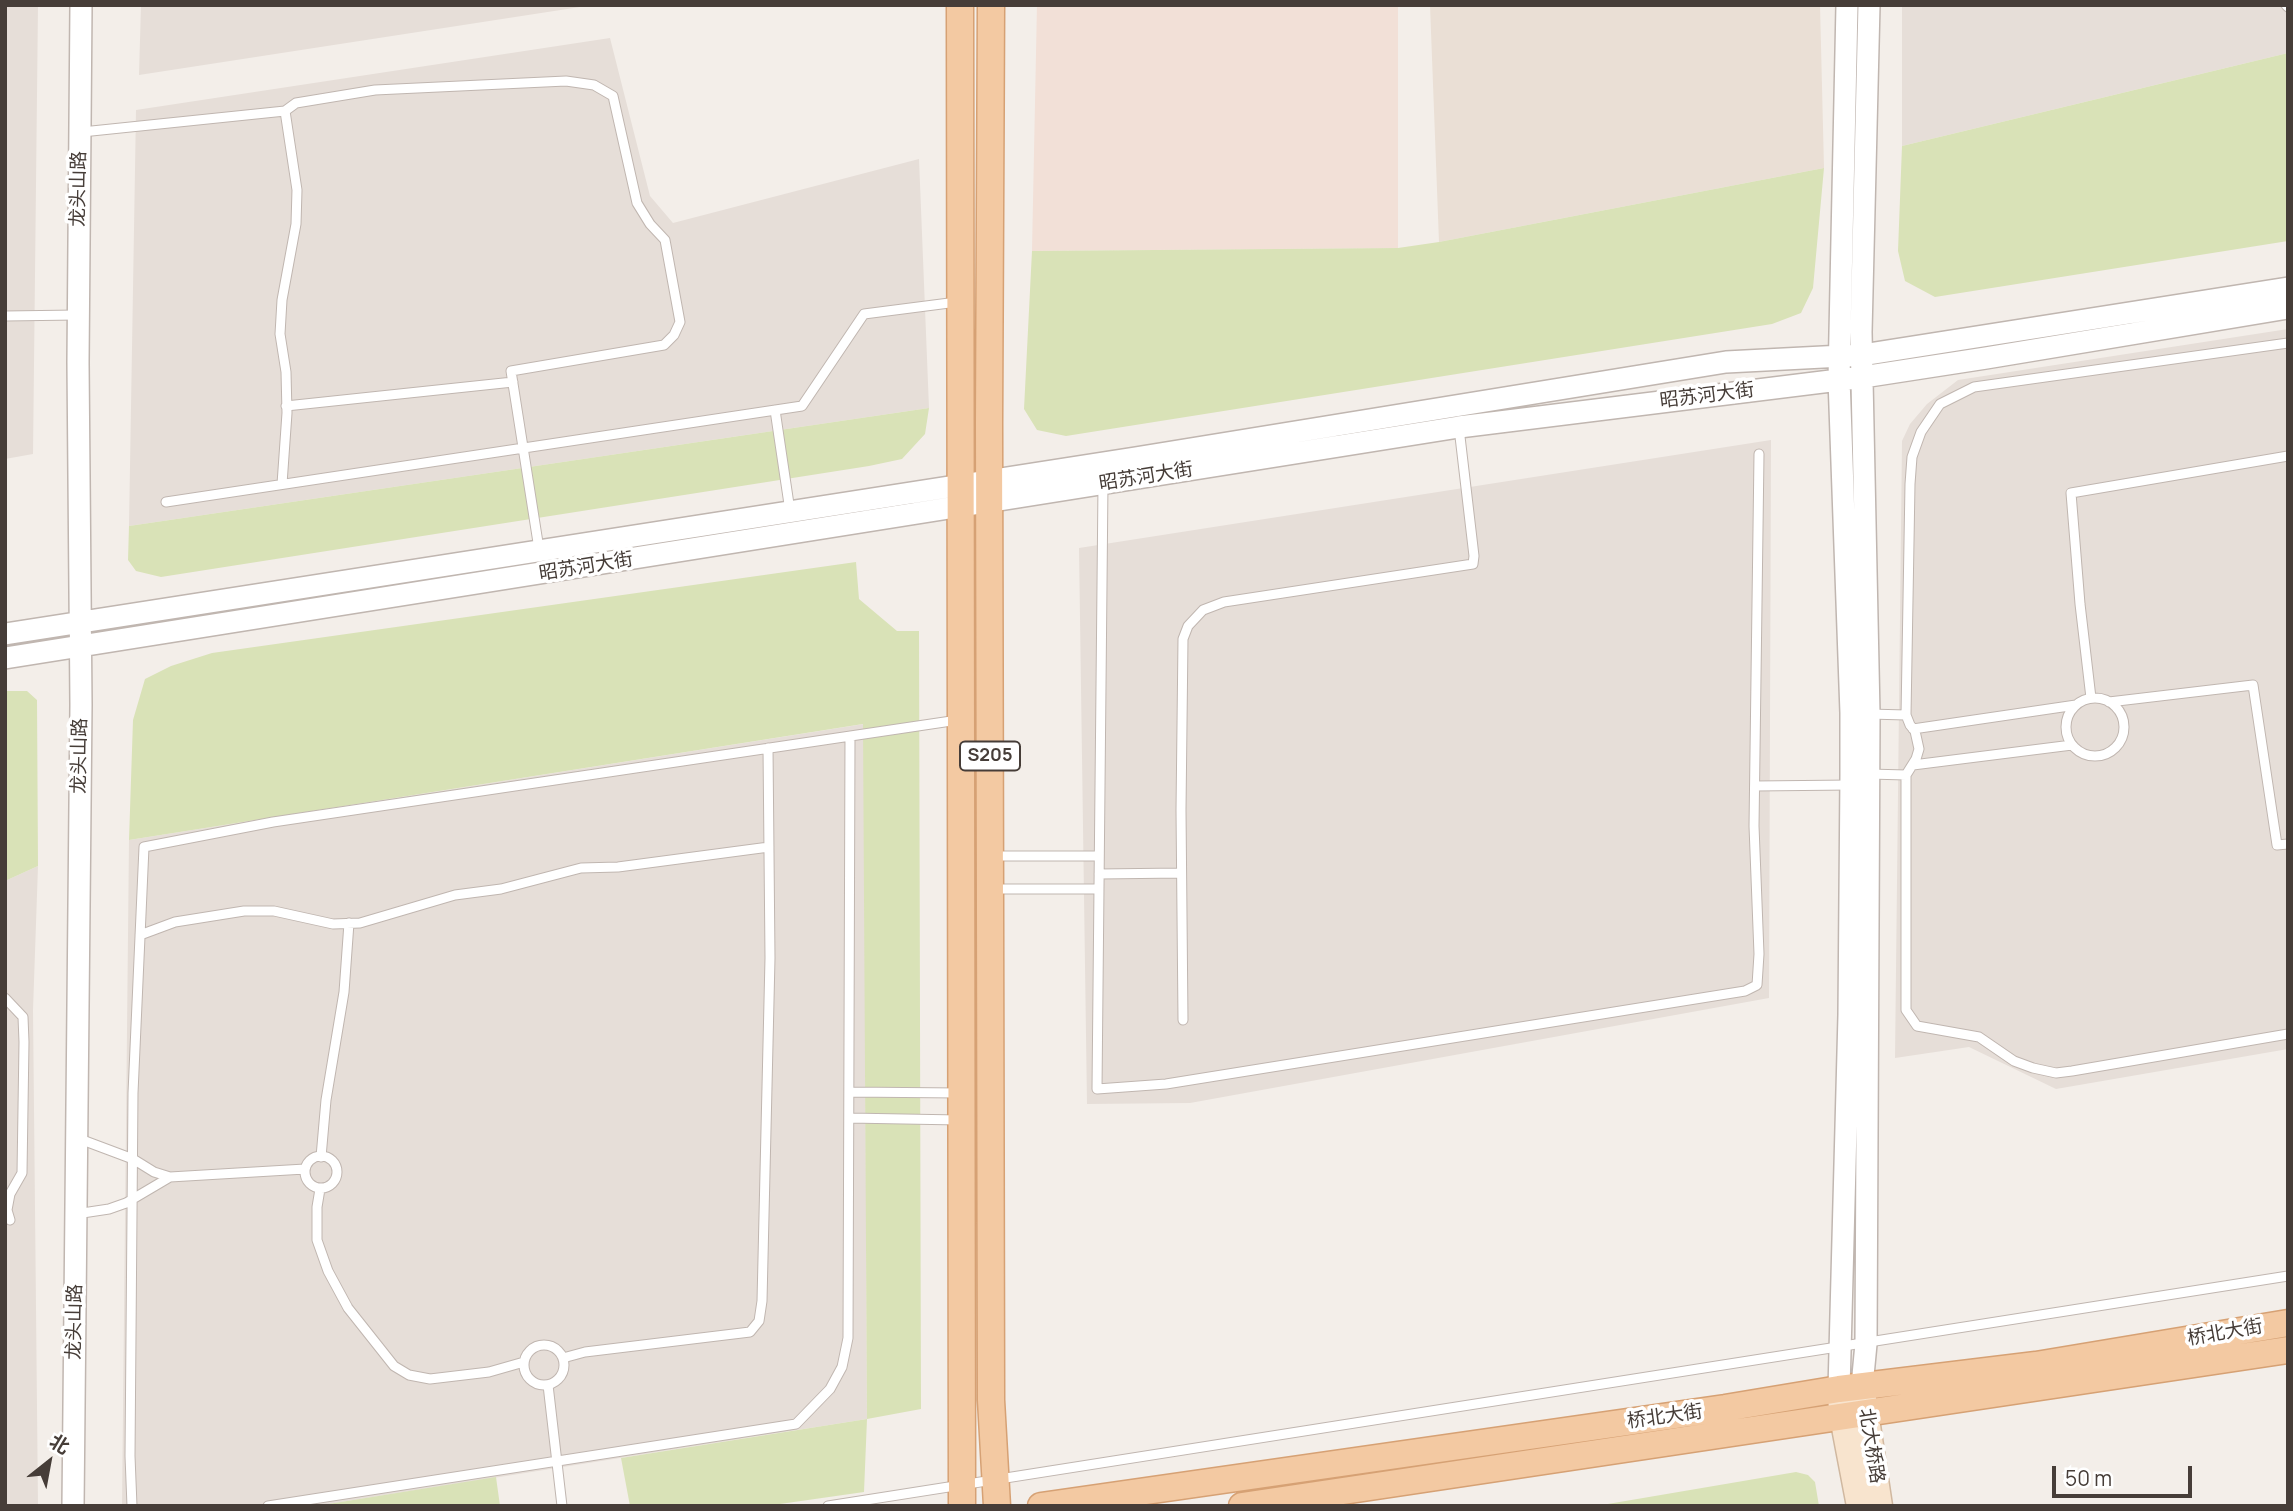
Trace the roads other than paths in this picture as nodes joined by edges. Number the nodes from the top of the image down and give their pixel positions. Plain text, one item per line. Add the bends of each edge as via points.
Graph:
1 (81, 5) edge
2 (960, 5) edge
3 (990, 5) edge
4 (1847, 5) edge
5 (1869, 5) edge
6 (285, 111) junction
7 (80, 133) junction
8 (2288, 288) edge
9 (960, 301) junction
10 (2288, 308) edge
11 (78, 315) junction
12 (5, 316) edge
13 (2288, 343) edge
14 (1839, 355) junction
15 (1863, 366) junction
16 (1839, 379) junction
17 (513, 382) junction
18 (286, 406) junction
19 (775, 410) junction
20 (1459, 427) junction
21 (523, 448) junction
22 (1759, 454) dead end
23 (2288, 456) edge
24 (282, 484) junction
25 (1103, 484) junction
26 (989, 491) junction
27 (960, 496) junction
28 (166, 502) dead end
29 (790, 511) junction
30 (539, 550) junction
31 (80, 624) junction
32 (5, 634) edge
33 (80, 647) junction
34 (5, 658) edge
35 (2091, 698) junction
36 (2109, 702) junction
37 (2076, 705) junction
38 (1860, 714) junction
39 (1906, 715) junction
40 (960, 720) junction
41 (1913, 729) junction
42 (850, 736) junction
43 (2072, 745) junction
44 (768, 748) junction
45 (1913, 765) junction
46 (1906, 775) junction
47 (1857, 778) junction
48 (1755, 786) junction
49 (2288, 844) edge
50 (769, 847) junction
51 (990, 856) junction
52 (1099, 856) junction
53 (1181, 873) junction
54 (1099, 874) junction
55 (990, 889) junction
56 (1099, 889) junction
57 (349, 923) junction
58 (140, 935) junction
59 (5, 998) edge
60 (1183, 1020) dead end
61 (2288, 1034) edge
62 (849, 1092) junction
63 (960, 1093) junction
64 (849, 1118) junction
65 (960, 1119) junction
66 (77, 1138) junction
67 (321, 1157) junction
68 (132, 1159) junction
69 (305, 1169) junction
70 (170, 1177) junction
71 (320, 1189) junction
72 (132, 1199) junction
73 (76, 1214) junction
74 (10, 1220) dead end
75 (2288, 1276) edge
76 (2288, 1323) edge
77 (1866, 1344) junction
78 (1840, 1348) junction
79 (2288, 1350) edge
80 (563, 1357) junction
81 (524, 1362) junction
82 (548, 1384) junction
83 (1850, 1387) junction
84 (1854, 1415) junction
85 (557, 1461) junction
86 (995, 1479) junction
87 (962, 1495) edge
88 (73, 1506) edge
89 (132, 1506) edge
90 (268, 1506) edge
91 (562, 1506) edge
92 (828, 1506) edge
93 (997, 1506) edge
94 (1041, 1506) edge
95 (1242, 1506) edge
96 (1859, 1506) edge
97 (1880, 1506) edge

1 - 7 street, 龙头山路
2 - 9 main road, S205
3 - 26 main road, S205
4 - 14 street
5 - 15 street
6 - 7 lane
6 - 17 lane via 296,103 375,90 538,82 594,85 613,96 637,203 665,240 680,322 664,345 511,371
6 - 18 lane via 297,190 280,334
7 - 11 street, 龙头山路
8 - 15 street, 昭苏河大街
9 - 19 lane via 864,314 802,407
9 - 27 main road, S205
10 - 15 street, 昭苏河大街 via 1986,358
11 - 12 lane
11 - 31 street, 龙头山路
13 - 39 lane via 1974,387 1940,404 1921,432 1912,457
14 - 15 street, 昭苏河大街
14 - 16 street
14 - 26 street, 昭苏河大街 via 1726,362
15 - 16 street, 昭苏河大街
15 - 38 street
16 - 20 street, 昭苏河大街
16 - 38 street
17 - 18 lane
17 - 21 lane
18 - 24 lane
19 - 21 lane
19 - 29 lane
20 - 25 street, 昭苏河大街
20 - 53 lane via 1473,564 1224,602 1203,610 1188,626 1183,639
21 - 24 lane
21 - 30 lane
22 - 48 lane
23 - 35 lane via 2071,493
24 - 28 lane
25 - 26 street, 昭苏河大街
25 - 52 lane
26 - 27 street, 昭苏河大街
26 - 51 main road, S205
27 - 29 street, 昭苏河大街
27 - 33 street, 昭苏河大街
27 - 40 main road, S205
29 - 30 street, 昭苏河大街
30 - 31 street, 昭苏河大街
31 - 32 street, 昭苏河大街
31 - 33 street, 龙头山路
33 - 34 street, 昭苏河大街
33 - 66 street, 龙头山路
35 - 36 lane
35 - 37 lane
36 - 43 lane via 2124,724 2114,749 2097,756
36 - 49 lane via 2253,685 2277,845
37 - 41 lane
37 - 43 lane via 2066,727
38 - 39 lane
38 - 47 street
39 - 41 lane
40 - 42 lane
40 - 63 main road, S205
41 - 45 lane via 1919,740
42 - 44 lane
42 - 62 lane
43 - 45 lane
44 - 50 lane
44 - 58 lane via 273,822 144,847
45 - 46 lane
46 - 47 lane
46 - 61 lane via 1906,1010 1917,1026 1979,1037 2014,1060 2056,1073
47 - 48 lane
47 - 77 street
47 - 78 street
48 - 56 lane via 1757,985 1745,991 1166,1084 1097,1089
50 - 57 lane via 581,868
50 - 80 lane via 770,986 759,1321 750,1332
51 - 52 lane
51 - 55 main road, S205
52 - 54 lane
53 - 54 lane
53 - 60 lane
54 - 56 lane
55 - 56 lane
55 - 86 main road, S205
57 - 58 lane via 244,911 176,922
57 - 67 lane
58 - 68 lane
59 - 74 lane via 23,1017 22,1173 10,1194
62 - 63 lane
62 - 64 lane
63 - 65 main road, S205
64 - 65 lane
64 - 85 lane via 848,1338 842,1367 830,1389 796,1424
65 - 87 main road, S205
66 - 68 lane
66 - 73 street, 龙头山路
67 - 69 lane via 309,1161
67 - 71 lane via 334,1163 337,1171 335,1180
68 - 70 lane
68 - 72 lane
69 - 70 lane
69 - 71 lane via 311,1186
70 - 72 lane
71 - 81 lane via 317,1240 328,1271 348,1308 394,1366 409,1376 430,1380
72 - 73 lane via 109,1209
72 - 89 lane
73 - 88 street, 龙头山路
75 - 77 lane
76 - 83 main road, 桥北大街 via 2036,1365
77 - 78 lane
77 - 83 street
78 - 83 street
78 - 86 lane
79 - 84 main road, 桥北大街
80 - 81 lane via 554,1347 540,1345 527,1352
80 - 82 lane via 564,1372
81 - 82 lane via 528,1379 541,1386
82 - 85 lane
83 - 84 main road, 北大桥路
83 - 94 main road, 桥北大街
84 - 95 main road, 桥北大街
84 - 96 main road, 北大桥路
84 - 97 main road, 北大桥路
85 - 90 lane
85 - 91 lane
86 - 87 lane
86 - 93 main road, S205
87 - 92 lane

